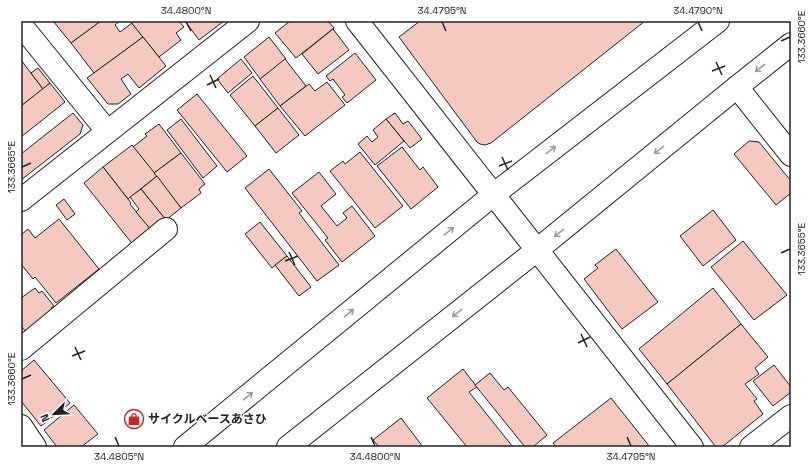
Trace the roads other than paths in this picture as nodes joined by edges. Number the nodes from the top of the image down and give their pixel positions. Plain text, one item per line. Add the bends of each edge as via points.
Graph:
1 (248, 21) edge
2 (357, 21) edge
3 (718, 21) edge
4 (21, 26) edge
5 (791, 44) edge
6 (737, 87) junction
7 (107, 131) junction
8 (791, 156) edge
9 (493, 195) junction
10 (21, 200) edge
11 (166, 229) dead end
12 (537, 250) junction
13 (21, 349) edge
14 (791, 416) edge
15 (21, 426) edge
16 (35, 447) edge
17 (185, 447) edge
18 (288, 447) edge
19 (692, 447) edge
20 (751, 447) edge

1 - 7 street
2 - 9 street
9 -> 3 street
4 - 7 street
5 -> 6 street
6 - 8 street
6 -> 12 street
7 - 10 street
9 - 12 street
17 -> 9 street
11 - 13 street
12 -> 18 street
12 - 19 street
14 - 20 street
15 - 16 street

